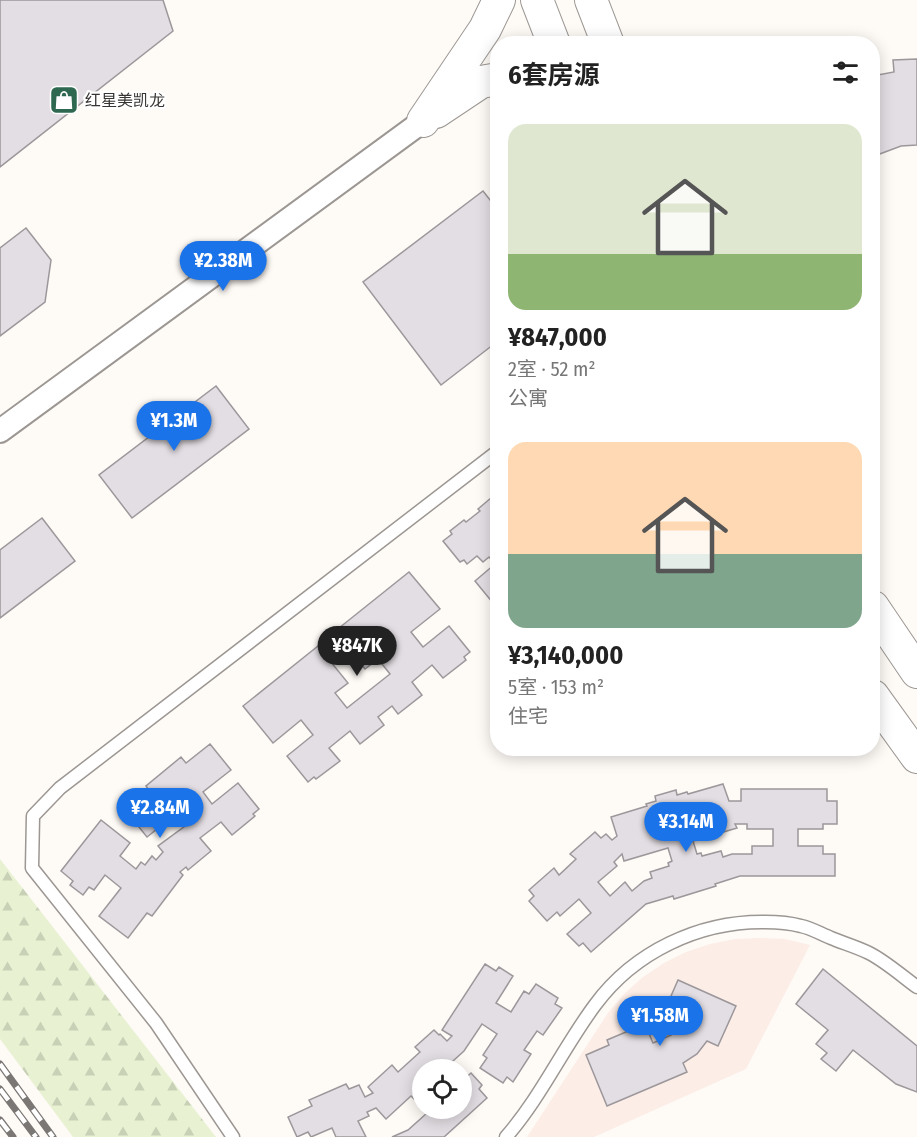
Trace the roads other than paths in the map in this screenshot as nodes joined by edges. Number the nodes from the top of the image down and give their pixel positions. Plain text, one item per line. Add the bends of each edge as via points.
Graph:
1 (499, 0) edge
2 (537, 0) edge
3 (591, 0) edge
4 (551, 36) edge
5 (605, 36) edge
6 (490, 80) edge
7 (423, 121) junction
8 (0, 431) edge
9 (490, 457) edge
10 (880, 617) edge
11 (917, 672) edge
12 (880, 706) edge
13 (917, 757) edge
14 (917, 987) edge
15 (233, 1137) edge
16 (506, 1137) edge

1 - 7 main road via 485,30
2 - 4 main road
3 - 5 main road
6 - 7 main road via 481,82
7 - 8 street
9 - 15 lane via 60,788 33,816 32,868 156,1023
10 - 11 main road
12 - 13 main road
14 - 16 lane via 870,954 801,926 752,922 679,939 633,966 596,1004

